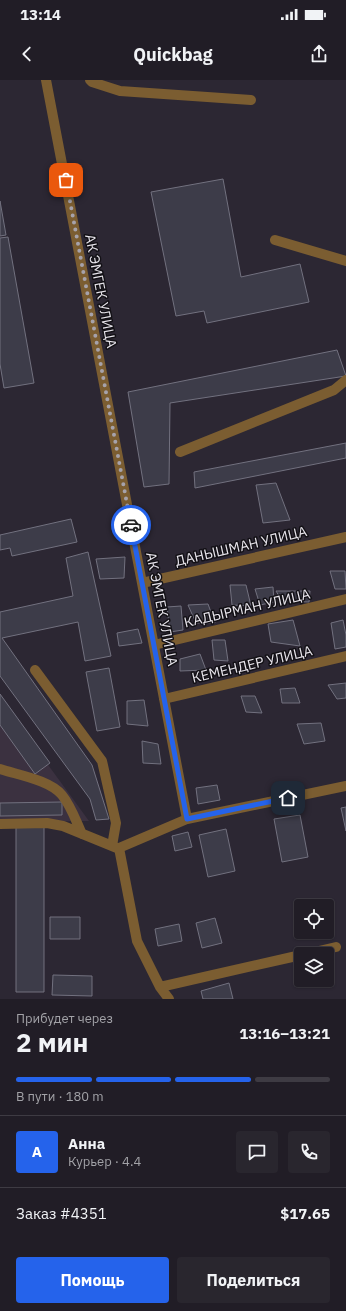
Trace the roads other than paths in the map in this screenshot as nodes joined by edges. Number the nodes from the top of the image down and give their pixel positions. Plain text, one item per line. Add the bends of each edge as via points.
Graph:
1 (46, 80) edge
2 (90, 80) edge
3 (251, 100) dead end
4 (275, 240) dead end
5 (346, 261) edge
6 (346, 380) edge
7 (180, 452) dead end
8 (346, 537) edge
9 (142, 583) junction
10 (346, 599) edge
11 (154, 644) junction
12 (346, 656) edge
13 (35, 670) dead end
14 (164, 699) junction
15 (0, 769) edge
16 (346, 786) edge
17 (187, 819) junction
18 (0, 824) edge
19 (82, 834) junction
20 (115, 847) junction
21 (294, 957) edge
22 (160, 987) junction
23 (169, 999) edge

1 - 9 street, АК ЭМГЕК УЛИЦА
2 - 3 street via 120,91
4 - 5 street
6 - 7 street via 334,390
8 - 9 street, ДАНЫШМАН УЛИЦА
9 - 11 street, АК ЭМГЕК УЛИЦА
10 - 11 street, КАДЫРМАН УЛИЦА
11 - 14 street, АК ЭМГЕК УЛИЦА
12 - 14 street, КЕМЕНДЕР УЛИЦА
13 - 20 street via 102,761 116,823
14 - 17 street, АК ЭМГЕК УЛИЦА
15 - 19 street via 57,790 63,796
16 - 17 street
17 - 20 street
18 - 19 street via 47,823
19 - 20 street
20 - 22 street via 137,941
21 - 22 street
22 - 23 street

